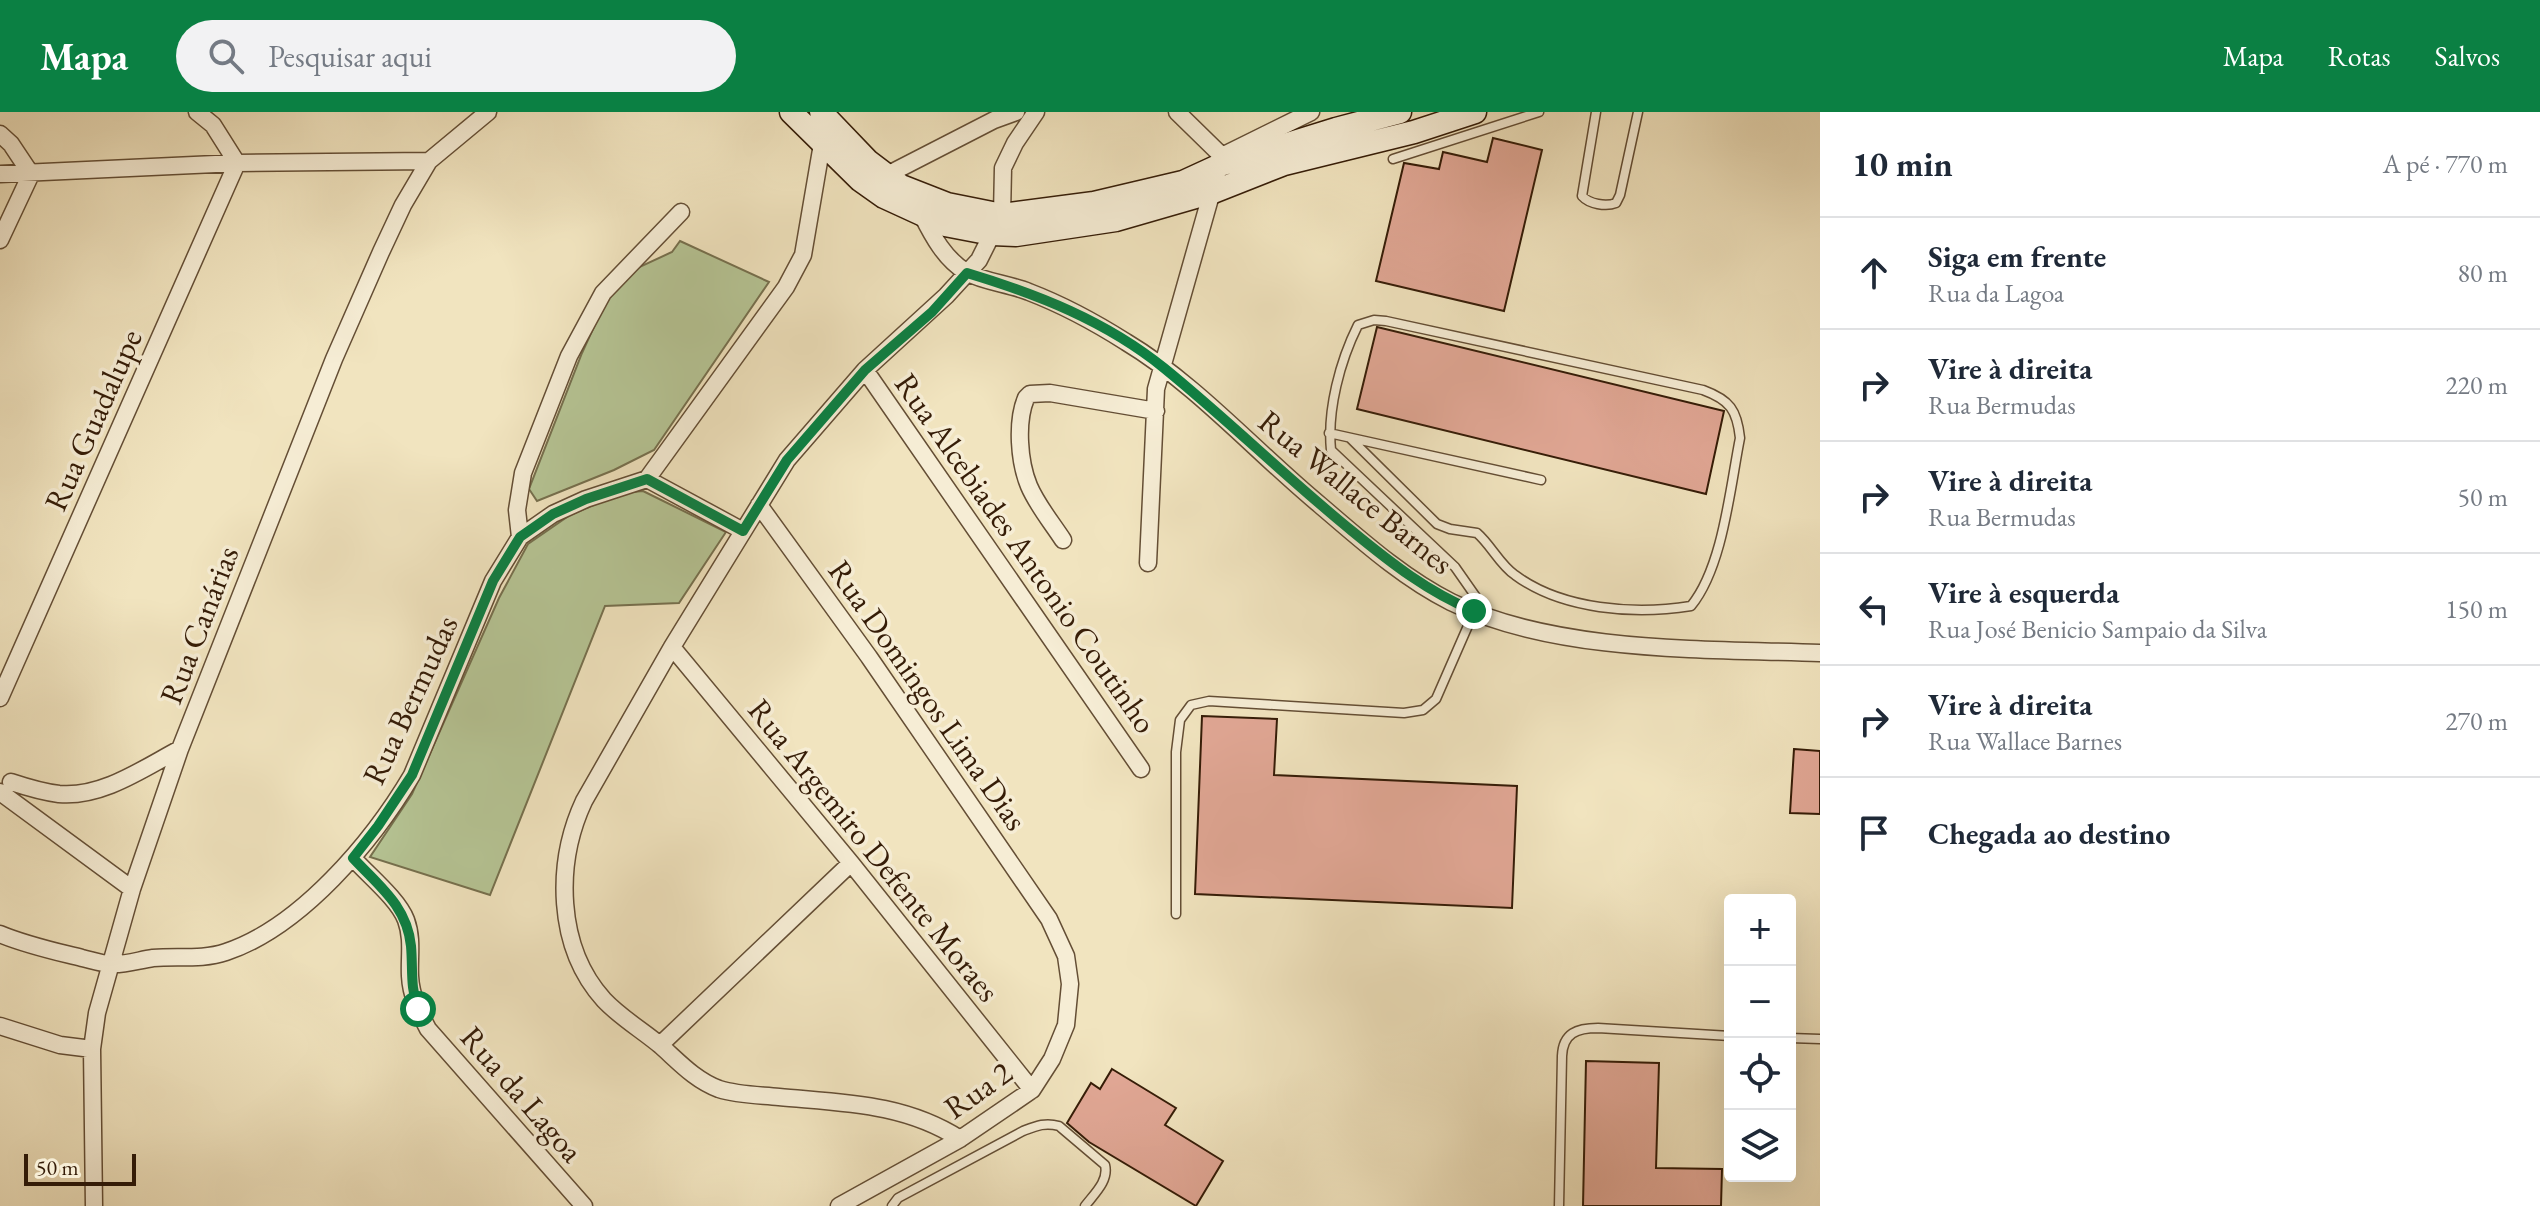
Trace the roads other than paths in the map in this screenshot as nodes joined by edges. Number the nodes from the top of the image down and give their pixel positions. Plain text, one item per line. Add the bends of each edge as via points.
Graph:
1 (197, 112) edge
2 (488, 112) edge
3 (791, 112) edge
4 (821, 112) edge
5 (1016, 112) edge
6 (1036, 112) edge
7 (1177, 112) edge
8 (1311, 112) edge
9 (1400, 112) edge
10 (1475, 112) edge
11 (1539, 112) edge
12 (1596, 112) edge
13 (1638, 112) edge
14 (0, 134) edge
15 (822, 144) junction
16 (1393, 159) dead end
17 (1221, 160) junction
18 (429, 161) junction
19 (237, 163) junction
20 (0, 174) edge
21 (31, 174) junction
22 (885, 176) junction
23 (1213, 192) junction
24 (681, 212) dead end
25 (922, 215) junction
26 (997, 225) junction
27 (0, 240) edge
28 (967, 273) junction
29 (1162, 366) junction
30 (865, 370) junction
31 (1156, 411) junction
32 (1329, 433) junction
33 (1350, 438) junction
34 (647, 479) junction
35 (1541, 480) dead end
36 (759, 505) junction
37 (743, 531) junction
38 (520, 537) junction
39 (1063, 540) dead end
40 (1148, 563) dead end
41 (1477, 612) junction
42 (672, 647) junction
43 (1820, 653) edge
44 (0, 698) edge
45 (180, 749) junction
46 (1141, 769) dead end
47 (5, 787) edge
48 (353, 858) junction
49 (851, 863) junction
50 (132, 889) junction
51 (1176, 914) dead end
52 (1049, 919) joint
53 (0, 934) edge
54 (110, 965) junction
55 (0, 1026) edge
56 (1724, 1036) edge
57 (1796, 1038) edge
58 (1820, 1039) edge
59 (660, 1045) junction
60 (92, 1049) junction
61 (1032, 1090) junction
62 (960, 1139) junction
63 (575, 1203) edge
64 (94, 1206) edge
65 (839, 1206) edge
66 (892, 1206) edge
67 (1085, 1206) edge
68 (1559, 1206) edge

1 - 19 street via 213,125
2 - 18 street, Rua Canárias
3 - 15 main road
4 - 22 main road
5 - 22 street
6 - 26 street via 1003,168
7 - 17 street
8 - 17 street
9 - 17 main road
10 - 23 main road via 1284,164
11 - 16 lane
12 - 13 lane via 1582,196 1611,205 1620,195
14 - 21 street
15 - 25 main road via 872,190
15 - 34 street via 803,255 786,287
17 - 23 street
17 - 26 main road via 1183,182
18 - 19 street
18 - 45 street, Rua Canárias via 403,205 334,359
19 - 21 street
19 - 44 street, Rua Guadalupe
20 - 21 street
21 - 27 street
22 - 26 main road via 924,198
23 - 26 main road via 1116,220 1044,233
23 - 29 street
24 - 38 street via 603,293 589,316 523,473 517,510
25 - 26 main road via 945,225
25 - 28 street, Rua Wallace Barnes via 942,250
26 - 28 street
28 - 29 street, Rua Wallace Barnes via 1059,305
28 - 30 street via 932,312
29 - 31 street
29 - 41 street, Rua Wallace Barnes via 1390,562 1421,585
30 - 36 street via 787,460
30 - 46 street, Rua Alcebiades Antonio Coutinho
31 - 39 street via 1030,394 1021,437 1025,471 1029,487
31 - 40 street
32 - 33 lane
32 - 33 lane via 1350,340 1358,325 1374,320 1703,390 1730,405 1740,438 1717,551 1700,595 1691,606 1675,608 1562,600 1512,574 1477,533 1437,524
32 - 41 lane via 1331,450 1343,463 1455,567 1476,597
33 - 35 lane
34 - 37 street
34 - 38 street, Rua Bermudas via 553,514
36 - 37 street
36 - 52 street, Rua Domingos Lima Dias
37 - 42 street
38 - 48 street, Rua Bermudas via 493,581 412,775
41 - 43 street, Rua Wallace Barnes via 1568,638
41 - 51 lane via 1436,699 1423,710 1209,701 1184,711 1176,752
42 - 49 street, Rua Argemiro Defente Moraes
42 - 59 street via 574,822 565,910 573,950 597,991
45 - 47 street via 108,786 82,792
45 - 50 street, Rua Canárias
47 - 50 street
48 - 54 street, Rua Bermudas via 285,920 226,952
48 - 63 street, Rua da Lagoa via 405,918 412,989 428,1029
49 - 59 street
49 - 61 street, Rua Argemiro Defente Moraes
50 - 54 street, Rua Canárias
52 - 61 street, Rua 2 via 1066,956 1066,1025
53 - 54 street
54 - 60 street, Rua Canárias
55 - 60 street
56 - 68 lane via 1598,1028 1571,1033 1562,1046
57 - 58 lane
59 - 62 street via 692,1073 730,1092 884,1108 936,1123
60 - 64 street, Rua Canárias
61 - 62 street, Rua 2
62 - 65 street, Rua 2
66 - 67 lane via 1023,1131 1051,1124 1106,1168 1104,1180

